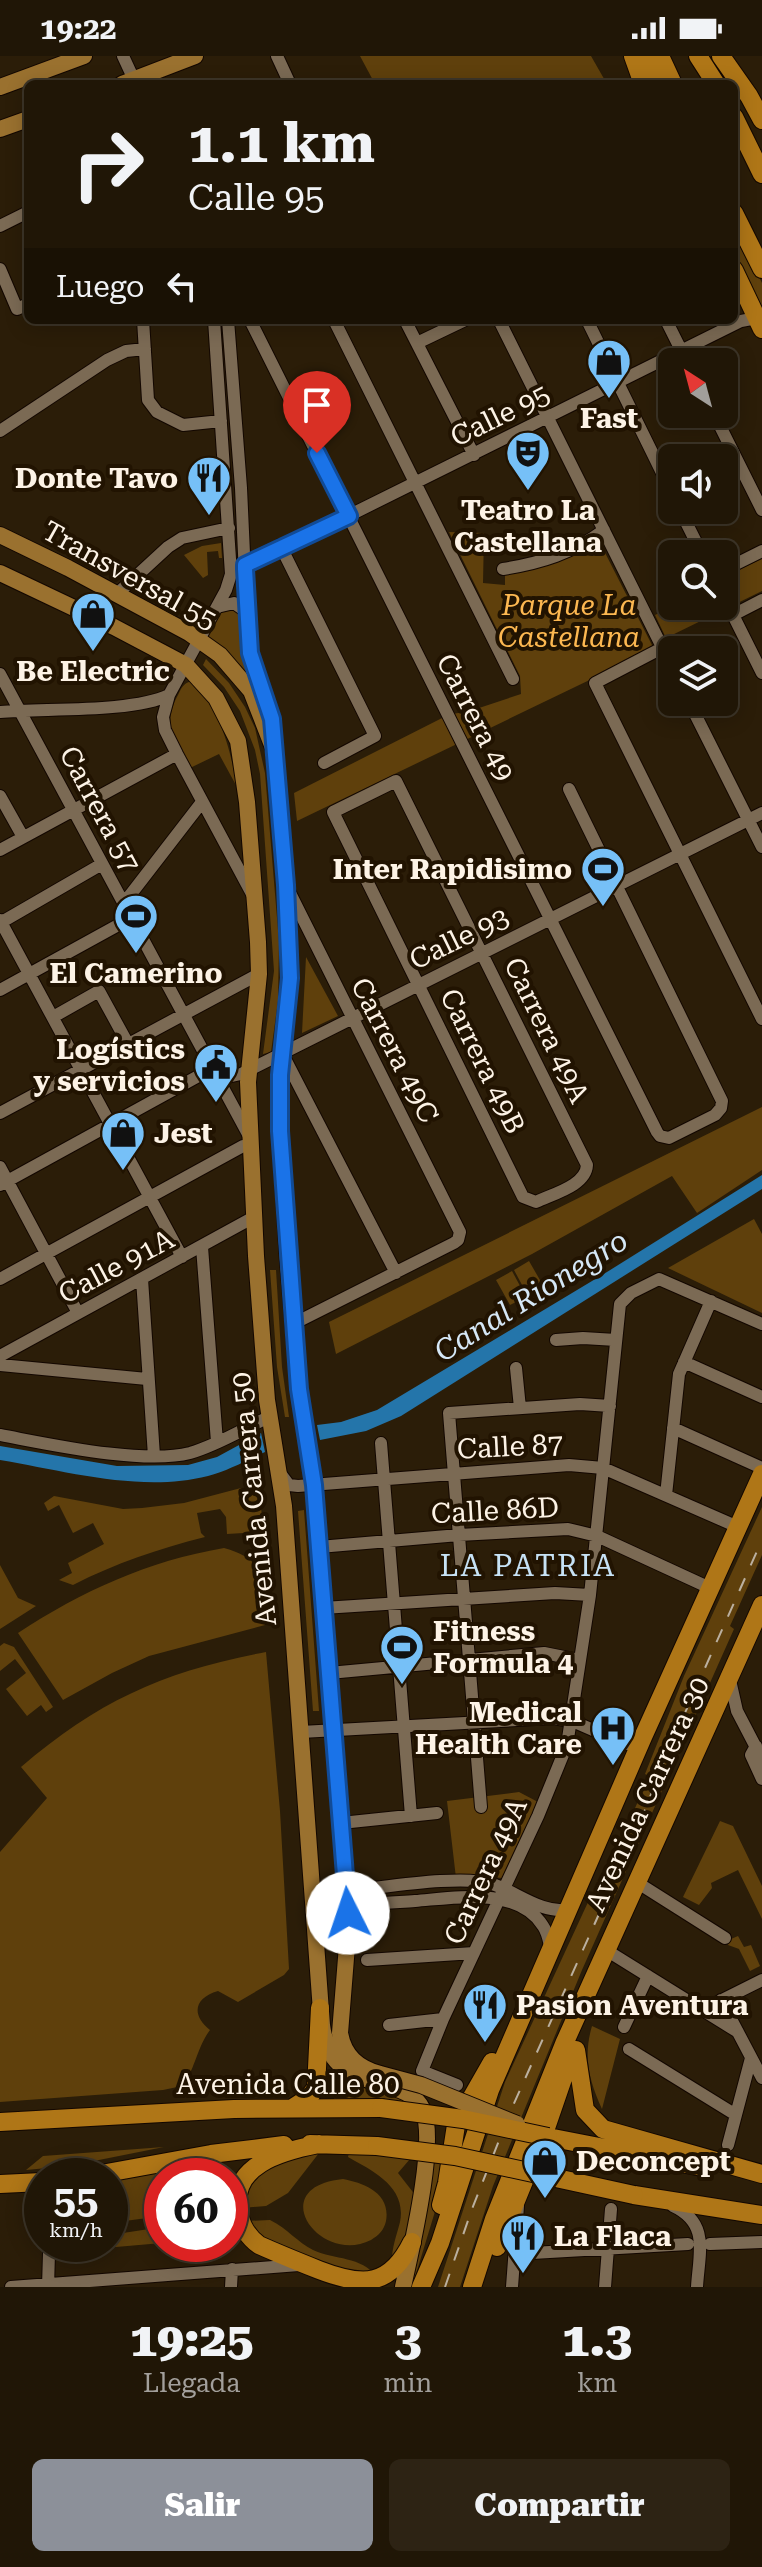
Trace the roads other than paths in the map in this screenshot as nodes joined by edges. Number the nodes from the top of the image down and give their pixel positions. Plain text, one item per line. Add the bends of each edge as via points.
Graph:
1 (84, 56) edge
2 (123, 56) edge
3 (195, 56) edge
4 (277, 56) edge
5 (633, 56) edge
6 (647, 56) edge
7 (660, 56) edge
8 (698, 56) edge
9 (705, 56) edge
10 (721, 56) edge
11 (130, 80) edge
12 (136, 80) edge
13 (288, 80) edge
14 (642, 80) edge
15 (656, 80) edge
16 (671, 80) edge
17 (714, 80) edge
18 (715, 80) edge
19 (0, 87) edge
20 (756, 93) edge
21 (24, 120) edge
22 (762, 120) edge
23 (738, 125) edge
24 (0, 129) edge
25 (762, 174) edge
26 (24, 214) edge
27 (738, 221) edge
28 (0, 226) edge
29 (0, 269) edge
30 (762, 269) edge
31 (738, 279) edge
32 (23, 306) edge
33 (738, 316) edge
34 (756, 317) edge
35 (143, 324) edge
36 (214, 324) edge
37 (253, 324) edge
38 (336, 324) edge
39 (407, 324) edge
40 (457, 324) edge
41 (501, 324) edge
42 (589, 324) edge
43 (668, 324) edge
44 (725, 324) edge
45 (736, 324) edge
46 (229, 326) edge
47 (417, 343) junction
48 (680, 348) edge
49 (690, 348) edge
50 (692, 348) edge
51 (145, 349) junction
52 (658, 363) edge
53 (616, 381) junction
54 (547, 416) junction
55 (221, 421) junction
56 (721, 428) edge
57 (0, 431) edge
58 (472, 452) junction
59 (658, 465) edge
60 (413, 481) junction
61 (762, 510) edge
62 (348, 513) junction
63 (229, 528) junction
64 (604, 530) junction
65 (0, 535) edge
66 (281, 546) junction
67 (762, 551) edge
68 (738, 563) edge
69 (245, 565) junction
70 (503, 569) dead end
71 (231, 574) junction
72 (3, 578) edge
73 (117, 594) junction
74 (762, 600) edge
75 (217, 607) junction
76 (246, 615) junction
77 (200, 639) junction
78 (658, 640) edge
79 (658, 650) edge
80 (186, 665) junction
81 (762, 673) edge
82 (0, 674) edge
83 (513, 679) dead end
84 (169, 695) junction
85 (19, 710) junction
86 (0, 712) edge
87 (696, 716) edge
88 (274, 750) junction
89 (177, 754) junction
90 (324, 763) dead end
91 (396, 781) joint
92 (569, 789) dead end
93 (0, 796) edge
94 (202, 802) junction
95 (73, 810) junction
96 (762, 813) edge
97 (748, 820) junction
98 (23, 837) junction
99 (762, 847) edge
100 (0, 850) edge
101 (680, 854) junction
102 (102, 864) junction
103 (286, 885) junction
104 (617, 886) junction
105 (255, 900) junction
106 (124, 903) junction
107 (131, 918) junction
108 (551, 919) junction
109 (0, 921) edge
110 (482, 953) junction
111 (29, 973) junction
112 (259, 974) junction
113 (419, 984) junction
114 (0, 990) edge
115 (183, 1014) junction
116 (53, 1017) junction
117 (352, 1018) junction
118 (762, 1019) edge
119 (128, 1044) junction
120 (282, 1053) junction
121 (81, 1069) junction
122 (248, 1070) junction
123 (216, 1074) junction
124 (1, 1110) edge
125 (110, 1124) junction
126 (246, 1142) junction
127 (0, 1167) edge
128 (4, 1183) edge
129 (149, 1196) junction
130 (527, 1201) joint
131 (254, 1217) junction
132 (202, 1247) junction
133 (47, 1253) junction
134 (182, 1257) junction
135 (396, 1273) junction
136 (0, 1279) edge
137 (142, 1279) junction
138 (711, 1301) junction
139 (78, 1313) junction
140 (293, 1324) junction
141 (762, 1324) edge
142 (556, 1340) dead end
143 (616, 1340) junction
144 (0, 1356) edge
145 (684, 1362) junction
146 (0, 1365) edge
147 (516, 1368) dead end
148 (147, 1379) junction
149 (762, 1397) edge
150 (610, 1406) junction
151 (520, 1408) junction
152 (269, 1417) junction
153 (673, 1428) junction
154 (0, 1435) edge
155 (217, 1442) junction
156 (381, 1443) dead end
157 (154, 1456) junction
158 (603, 1468) junction
159 (762, 1468) edge
160 (280, 1473) junction
161 (454, 1473) junction
162 (762, 1474) edge
163 (384, 1479) junction
164 (314, 1485) junction
165 (666, 1495) junction
166 (738, 1527) junction
167 (459, 1535) junction
168 (597, 1536) junction
169 (389, 1541) junction
170 (319, 1547) junction
171 (710, 1588) junction
172 (590, 1595) junction
173 (464, 1597) junction
174 (394, 1602) junction
175 (762, 1605) edge
176 (323, 1608) junction
177 (469, 1659) junction
178 (579, 1660) junction
179 (399, 1665) junction
180 (329, 1673) junction
181 (730, 1680) junction
182 (571, 1721) junction
183 (474, 1722) junction
184 (404, 1725) junction
185 (333, 1730) junction
186 (301, 1732) junction
187 (643, 1737) junction
188 (759, 1745) edge
189 (762, 1759) edge
190 (762, 1779) edge
191 (481, 1807) dead end
192 (437, 1813) dead end
193 (411, 1816) junction
194 (341, 1823) junction
195 (638, 1883) junction
196 (347, 1891) junction
197 (502, 1894) junction
198 (568, 1909) junction
199 (348, 1913) junction
200 (725, 1938) dead end
201 (551, 1950) junction
202 (606, 1950) junction
203 (474, 1953) junction
204 (367, 1960) dead end
205 (648, 1976) junction
206 (762, 1980) edge
207 (721, 2000) junction
208 (581, 2005) junction
209 (320, 2008) junction
210 (702, 2010) junction
211 (443, 2019) junction
212 (389, 2025) dead end
213 (624, 2027) dead end
214 (738, 2032) junction
215 (575, 2041) junction
216 (629, 2049) dead end
217 (751, 2058) junction
218 (762, 2078) edge
219 (457, 2085) dead end
220 (762, 2086) edge
221 (741, 2097) junction
222 (294, 2107) junction
223 (736, 2115) junction
224 (0, 2122) edge
225 (548, 2137) junction
226 (319, 2144) junction
227 (728, 2145) dead end
228 (128, 2169) edge
229 (762, 2175) edge
230 (24, 2183) edge
231 (0, 2184) edge
232 (521, 2187) junction
233 (655, 2199) junction
234 (611, 2209) dead end
235 (762, 2215) edge
236 (412, 2242) junction
237 (762, 2242) edge
238 (688, 2244) dead end
239 (710, 2244) dead end
240 (608, 2249) junction
241 (515, 2254) junction
242 (49, 2262) edge
243 (306, 2264) junction
244 (232, 2269) junction
245 (141, 2282) edge
246 (81, 2284) edge
247 (339, 2284) edge
248 (48, 2286) edge
249 (11, 2287) edge
250 (231, 2287) edge
251 (323, 2287) edge
252 (403, 2287) edge
253 (419, 2287) edge
254 (472, 2287) edge
255 (482, 2287) edge
256 (512, 2287) edge
257 (605, 2287) edge
258 (697, 2287) edge

1 - 19 main road
2 - 11 street
3 - 12 main road
4 - 13 street
5 - 14 highway
6 - 15 highway
7 - 16 highway
8 - 17 highway
9 - 18 highway
10 - 20 highway
20 - 22 highway
21 - 24 main road
23 - 25 highway
26 - 28 street
27 - 30 highway
29 - 32 street
31 - 34 highway
33 - 34 street, Calle 95 via 746,311
35 - 51 street
36 - 55 street
37 - 62 street, Carrera 49
38 - 60 street
39 - 47 street
40 - 47 street
41 - 54 street
42 - 53 street
43 - 48 street
44 - 49 street, Calle 95
45 - 50 street, Calle 95
46 - 69 street, Avenida Carrera 50
47 - 58 street
51 - 55 street via 148,400 157,412 183,425
51 - 57 street via 118,354
52 - 53 street, Calle 95
53 - 54 street, Calle 95
53 - 59 street
54 - 58 street, Calle 95
54 - 64 street
55 - 63 street
56 - 61 street
58 - 60 street, Calle 95
60 - 62 street, Calle 95
60 - 83 street
62 - 66 street, Calle 95
62 - 108 street, Carrera 49
63 - 71 street
63 - 73 street via 182,538
64 - 70 street via 561,555
64 - 78 street
65 - 73 main road, Transversal 55
66 - 69 street, Calle 95
66 - 90 street via 375,736
67 - 68 street
69 - 71 street, Calle 95
69 - 76 street, Avenida Carrera 50
71 - 75 street
72 - 80 main road, Transversal 55
73 - 77 main road, Transversal 55
74 - 81 street via 733,615
75 - 76 street via 234,603
75 - 77 street
76 - 88 street, Avenida Carrera 50
77 - 80 street
77 - 88 main road, Transversal 55 via 251,691
79 - 101 street via 595,683
80 - 84 street
80 - 105 main road, Avenida Carrera 50 via 216,698 238,741
82 - 85 street, Carrera 57
84 - 85 street via 132,704
84 - 89 street via 164,724
85 - 86 street
85 - 95 street, Carrera 57
87 - 97 street
88 - 103 main road, Avenida Carrera 50
89 - 94 street
89 - 95 street
91 - 110 street, Carrera 49A
91 - 113 street, Carrera 49B via 333,812
92 - 104 street
93 - 98 street
94 - 105 street
94 - 106 street
95 - 98 street
95 - 102 street, Carrera 57
96 - 97 street, Calle 93
97 - 99 street
97 - 101 street, Calle 93
98 - 100 street
101 - 104 street, Calle 93
101 - 118 street
102 - 106 street, Carrera 57
102 - 109 street
103 - 117 street, Carrera 49C
103 - 120 main road, Avenida Carrera 50 via 290,978
104 - 108 street, Calle 93
104 - 108 street, Carrera 49 via 722,1101 715,1115 669,1138 660,1136
105 - 112 main road, Avenida Carrera 50
106 - 107 street, Carrera 57
107 - 111 street
107 - 115 street, Carrera 57
108 - 110 street, Calle 93
109 - 111 street
110 - 113 street, Calle 93
110 - 130 street, Carrera 49A via 587,1165 581,1181 536,1202
111 - 114 street
111 - 116 street
112 - 115 street
112 - 122 main road, Avenida Carrera 50
113 - 117 street, Calle 93
113 - 130 street, Carrera 49B
115 - 119 street
115 - 123 street, Carrera 57
116 - 119 street via 99,991
116 - 121 street
117 - 120 street, Calle 93
117 - 135 street, Carrera 49C via 458,1228 454,1243
119 - 121 street
120 - 122 street, Calle 93
120 - 135 street
120 - 140 main road, Avenida Carrera 50 via 280,1131
121 - 124 street
121 - 125 street
122 - 123 street, Calle 93
122 - 126 main road, Avenida Carrera 50
123 - 125 street, Calle 93
123 - 126 street, Carrera 57
125 - 128 street, Calle 93
125 - 129 street
126 - 129 street
126 - 131 main road, Avenida Carrera 50
127 - 128 street
128 - 133 street
129 - 133 street
129 - 134 street
131 - 132 street, Calle 91A
131 - 152 main road, Avenida Carrera 50
132 - 134 street, Calle 91A
132 - 155 street
133 - 136 street
133 - 139 street
134 - 137 street, Calle 91A
135 - 140 street
137 - 139 street, Calle 91A
137 - 148 street
138 - 141 street
138 - 143 street, Carrera 49A via 659,1279 623,1300
138 - 145 street
139 - 144 street, Calle 91A
140 - 164 main road, Avenida Carrera 50
142 - 143 street
143 - 150 street, Carrera 49A
145 - 149 street
145 - 153 street
146 - 148 street
147 - 151 street
148 - 157 street
150 - 151 street
150 - 158 street, Carrera 49A
151 - 161 street via 449,1413
152 - 155 street
152 - 160 main road, Avenida Carrera 50
153 - 159 street
153 - 165 street
154 - 157 street
155 - 157 street via 191,1452
156 - 163 street
158 - 161 street, Calle 87 via 569,1465
158 - 165 street, Calle 87
158 - 168 street, Carrera 49A
160 - 164 street, Calle 87 via 289,1485
160 - 186 main road, Avenida Carrera 50
161 - 163 street, Calle 87
161 - 167 street
162 - 166 highway, Avenida Carrera 30
163 - 164 street, Calle 87
163 - 169 street
164 - 170 main road, Avenida Carrera 50
165 - 166 street, Calle 87
166 - 171 highway, Avenida Carrera 30
167 - 168 street, Calle 86D via 553,1528
167 - 169 street, Calle 86D
167 - 173 street
168 - 171 street, Calle 86D
168 - 172 street, Carrera 49A
169 - 170 street, Calle 86D
169 - 174 street
170 - 176 main road, Avenida Carrera 50
171 - 187 highway, Avenida Carrera 30
172 - 173 street
172 - 178 street, Carrera 49A
173 - 174 street
173 - 177 street
174 - 176 street
174 - 179 street
175 - 181 highway, Avenida Carrera 30
176 - 180 main road, Avenida Carrera 50
177 - 178 street via 544,1653
177 - 179 street
177 - 183 street
178 - 182 street, Carrera 49A
179 - 180 street
179 - 184 street
180 - 185 main road, Avenida Carrera 50
181 - 188 street via 735,1706
181 - 195 highway, Avenida Carrera 30
182 - 183 street
182 - 187 street via 625,1744
182 - 197 street, Carrera 49A via 563,1755
183 - 184 street
183 - 191 street
184 - 185 street
184 - 193 street
185 - 186 street
185 - 194 main road, Avenida Carrera 50
186 - 209 main road, Avenida Carrera 50
187 - 198 highway, Avenida Carrera 30
188 - 189 street
188 - 190 street via 751,1755
192 - 193 street
193 - 194 street
194 - 196 main road, Avenida Carrera 50
195 - 200 street
195 - 202 highway, Avenida Carrera 30
196 - 197 street via 468,1880 488,1882
196 - 199 main road, Avenida Carrera 50
197 - 198 street
197 - 199 street via 369,1905
197 - 201 street via 537,1918
197 - 203 street, Carrera 49A
198 - 201 highway, Avenida Carrera 30
199 - 225 main road, Avenida Carrera 50, bridge via 340,2023 342,2042 353,2060
201 - 253 highway, Avenida Carrera 30 via 529,2001 456,2125 447,2183
202 - 205 street
202 - 208 highway, Avenida Carrera 30
203 - 204 street
203 - 211 street, Carrera 49A
205 - 210 street
205 - 213 street
206 - 207 street
207 - 210 street
207 - 214 street
208 - 215 highway, Avenida Carrera 30
208 - 254 highway, Avenida Carrera 30
209 - 222 highway via 316,2088
209 - 236 main road, Avenida Carrera 50 via 323,2033 342,2067 408,2094 423,2109 426,2144
210 - 214 street
211 - 212 street
211 - 219 street, Carrera 49A via 422,2071
214 - 217 street
215 - 229 highway via 585,2110 603,2129
215 - 232 highway, Avenida Carrera 30
216 - 223 street
217 - 218 street
217 - 221 street
220 - 221 street via 750,2086
221 - 223 street
222 - 224 highway, Avenida Calle 80
222 - 225 highway, Avenida Calle 80, bridge via 381,2108
223 - 227 street
225 - 229 highway, Avenida Calle 80
226 - 228 highway via 211,2154
226 - 233 highway, bridge via 455,2156
226 - 243 highway via 261,2162 244,2180 237,2201 242,2225 259,2245
230 - 231 highway
232 - 241 street
232 - 255 highway, Avenida Carrera 30
233 - 235 highway
233 - 258 street via 683,2211 697,2226
234 - 240 street
236 - 247 highway via 388,2276 373,2283
236 - 252 main road, Avenida Carrera 50
237 - 239 street
238 - 240 street
240 - 241 street
240 - 257 street
241 - 256 street
242 - 248 street
243 - 244 street
243 - 247 highway
244 - 245 street
244 - 250 street
244 - 251 street via 304,2270 316,2275
245 - 246 street
246 - 248 street
248 - 249 street

